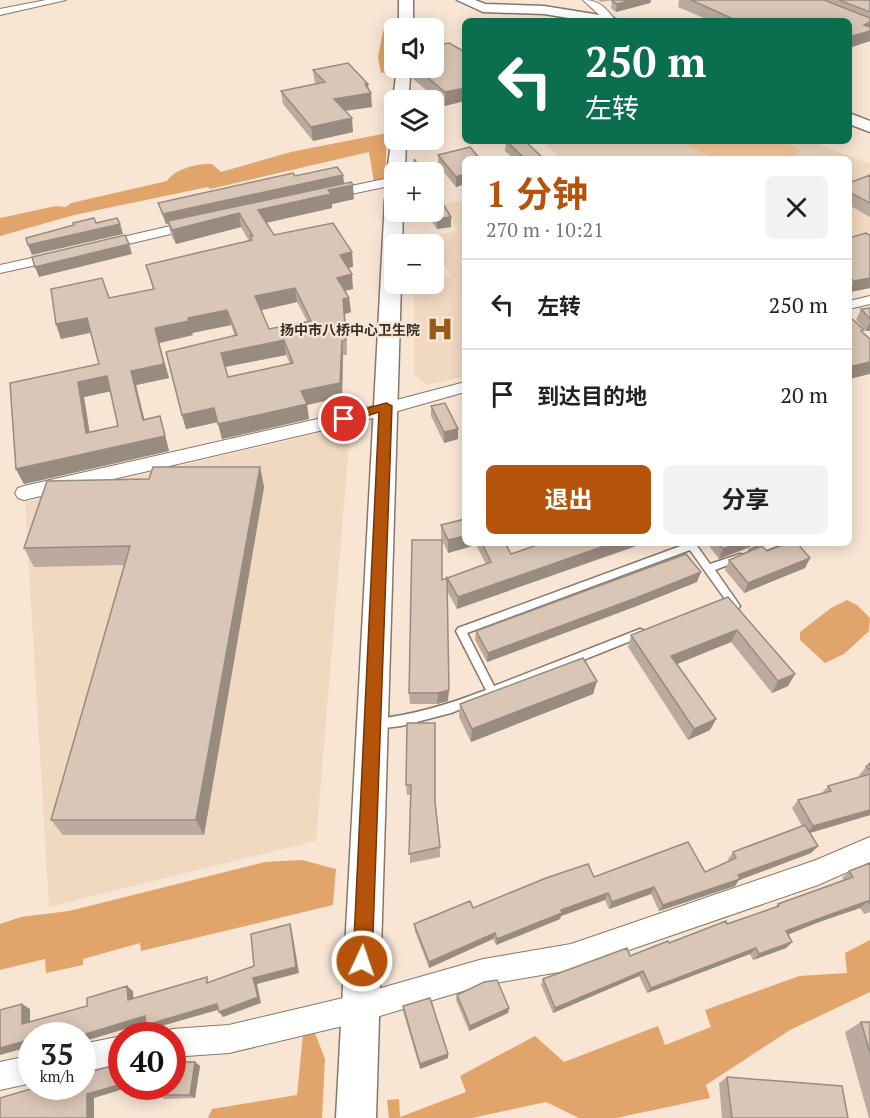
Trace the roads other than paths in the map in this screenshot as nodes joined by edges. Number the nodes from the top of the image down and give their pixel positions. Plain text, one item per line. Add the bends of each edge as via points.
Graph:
1 (61, 0) edge
2 (406, 0) edge
3 (464, 0) edge
4 (588, 0) edge
5 (0, 12) edge
6 (406, 18) edge
7 (593, 18) edge
8 (610, 18) edge
9 (852, 119) edge
10 (870, 127) edge
11 (384, 183) edge
12 (315, 198) edge
13 (211, 220) edge
14 (393, 222) edge
15 (0, 269) edge
16 (870, 300) edge
17 (852, 303) edge
18 (462, 388) edge
19 (386, 406) junction
20 (24, 493) dead end
21 (688, 546) edge
22 (692, 546) edge
23 (768, 546) edge
24 (708, 569) junction
25 (729, 598) junction
26 (718, 602) edge
27 (743, 617) edge
28 (654, 628) edge
29 (492, 692) junction
30 (373, 724) junction
31 (870, 849) edge
32 (360, 1008) junction
33 (186, 1042) edge
34 (18, 1072) edge
35 (0, 1076) edge
36 (356, 1118) edge

1 - 5 street
2 - 6 street
3 - 7 street via 483,8 544,10
4 - 8 street via 603,5
9 - 10 street
11 - 12 street
13 - 15 street
14 - 19 street
16 - 17 street
18 - 19 street
19 - 20 street via 366,414
19 - 30 street
21 - 29 lane via 461,631
22 - 24 lane
23 - 24 lane
24 - 25 lane
25 - 26 lane
25 - 27 lane
28 - 29 lane
29 - 30 lane via 451,708
30 - 32 street
31 - 32 street via 818,872 571,957 483,972
32 - 33 street via 229,1039
32 - 36 street
34 - 35 street

